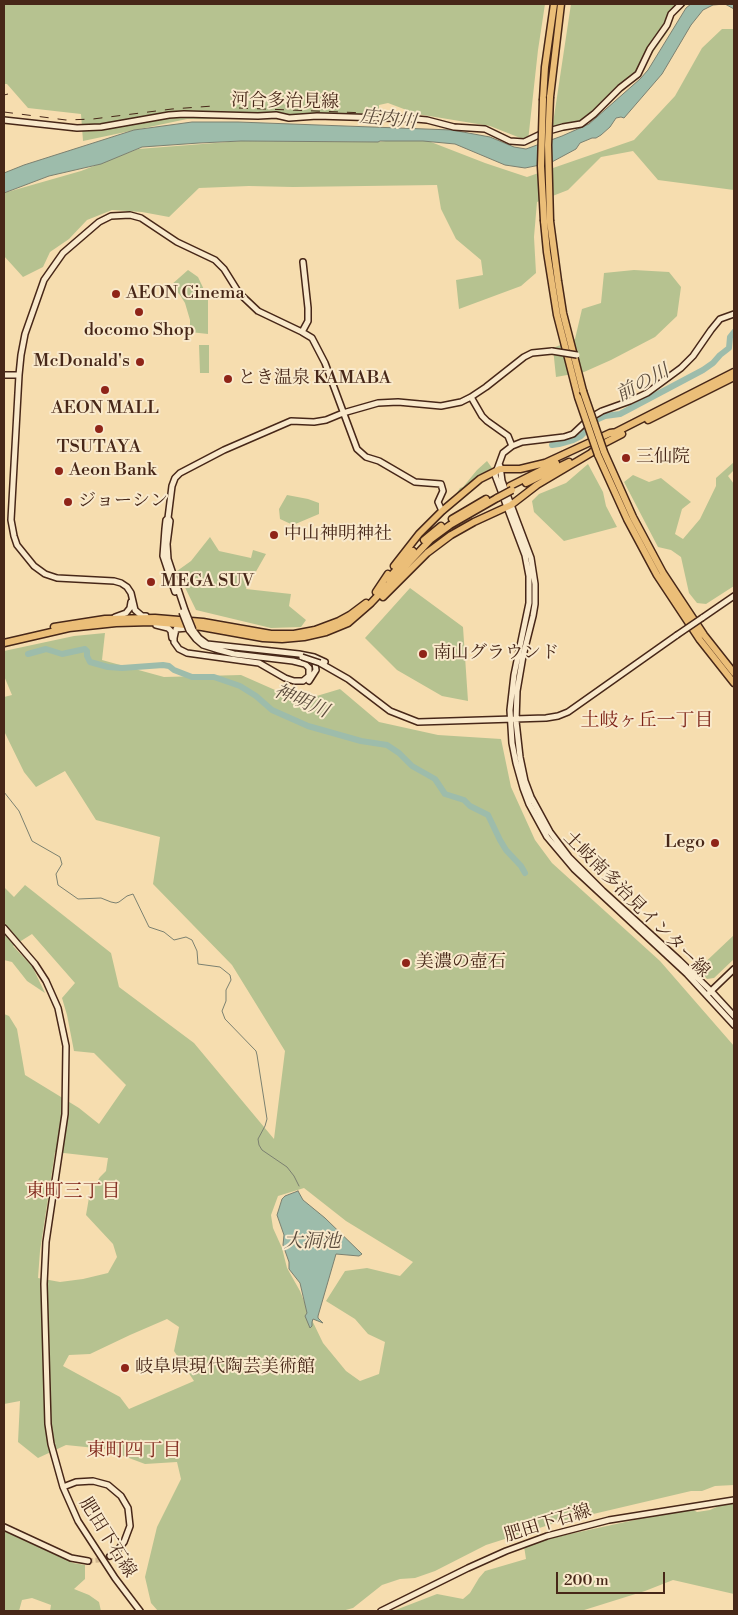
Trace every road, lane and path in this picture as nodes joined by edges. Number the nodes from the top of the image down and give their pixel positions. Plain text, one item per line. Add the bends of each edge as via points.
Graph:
1 (554, 4) edge
2 (560, 4) edge
3 (681, 4) edge
4 (4, 120) edge
5 (547, 221) junction
6 (303, 262) dead end
7 (734, 314) edge
8 (302, 332) junction
9 (577, 355) dead end
10 (734, 372) edge
11 (4, 375) edge
12 (19, 375) junction
13 (734, 377) edge
14 (471, 397) junction
15 (343, 413) junction
16 (617, 432) junction
17 (512, 446) junction
18 (600, 446) junction
19 (601, 454) junction
20 (499, 468) junction
21 (511, 488) junction
22 (496, 496) junction
23 (509, 506) junction
24 (442, 511) junction
25 (376, 592) junction
26 (734, 596) edge
27 (132, 599) junction
28 (182, 614) junction
29 (110, 618) junction
30 (116, 623) junction
31 (348, 623) junction
32 (191, 630) junction
33 (247, 635) junction
34 (4, 641) edge
35 (210, 647) junction
36 (317, 663) junction
37 (734, 674) edge
38 (734, 683) edge
39 (513, 719) junction
40 (428, 721) junction
41 (4, 928) edge
42 (734, 969) edge
43 (709, 993) junction
44 (734, 1016) edge
45 (734, 1025) edge
46 (63, 1488) junction
47 (734, 1500) edge
48 (4, 1527) edge
49 (110, 1556) tunnel mouth
50 (88, 1561) tunnel mouth
51 (140, 1611) edge
52 (381, 1611) edge

1 - 5 highway, bridge via 543,99 541,166
2 - 5 highway, bridge via 550,97
3 - 4 street, 河合多治見線 via 671,14 638,74 594,114 581,124 563,126 524,142 510,141 485,129 416,119 184,114 77,128
5 - 19 highway, bridge via 563,313
5 - 19 highway, bridge via 549,267 557,316 578,397
6 - 8 street via 308,321
7 - 17 street via 720,319 693,356 647,393 602,411 573,434
8 - 12 street via 258,311 239,294 215,260 177,242 141,218 111,216 99,222 63,253 44,280 25,334
8 - 15 street via 318,346
9 - 14 street, bridge via 532,352
10 - 16 highway
11 - 12 street
12 - 27 street via 12,514 17,546 45,574 57,578 121,583 128,587
13 - 18 highway
14 - 15 street via 441,406 378,403
14 - 17 street via 487,422 508,436
15 - 24 street via 361,454 382,462 415,482 440,484 443,491 438,502
15 - 28 street via 326,420 291,422 224,450 175,478 166,520 163,556
16 - 20 highway via 546,463 520,469
16 - 21 highway
17 - 20 street via 503,453
18 - 21 highway
18 - 23 highway
19 - 37 highway via 663,573
19 - 38 highway via 627,519 661,582
20 - 23 street, 土岐南多治見インター線
20 - 24 highway via 476,482
21 - 22 highway
22 - 25 highway via 448,521 429,535
22 - 31 highway via 430,539
23 - 31 highway via 474,522 427,552 362,616
23 - 39 street, 土岐南多治見インター線 via 531,558 535,584 534,610
24 - 25 highway via 411,544
25 - 28 highway via 350,615 305,632 271,634 203,622
26 - 39 street, bridge via 568,712 546,718
27 - 28 street via 135,610 142,616 177,618
27 - 29 street via 126,613
28 - 29 highway
28 - 32 street, bridge
29 - 34 highway via 66,624
30 - 33 highway via 176,624
30 - 34 highway via 69,628
30 - 36 street via 168,628 173,645 182,654 257,664 293,684 310,680
31 - 33 highway via 293,639
32 - 35 street via 196,639
32 - 40 street via 207,644 314,657 341,671 387,706
33 - 35 street via 183,627 176,629 174,642 179,649 192,654 259,663 294,681 303,681 309,676 306,664 234,654
35 - 36 street, bridge via 302,657
36 - 40 street via 348,679 390,711 418,722
39 - 40 street
39 - 43 street, 土岐南多治見インター線 via 514,757 534,815 547,837 574,869
41 - 46 street via 46,981 58,1008 66,1046 65,1114 46,1242 44,1284 48,1424
42 - 43 street
43 - 44 street, 土岐南多治見インター線
43 - 45 street, 土岐南多治見インター線
46 - 49 street, 肥田下石線 via 76,1482 93,1481 108,1485 122,1496 128,1508 130,1526 124,1542
46 - 51 street, 肥田下石線 via 78,1522
47 - 52 street, 肥田下石線 via 609,1520 547,1536 506,1550
48 - 50 street, 肥田下石線 via 72,1558

